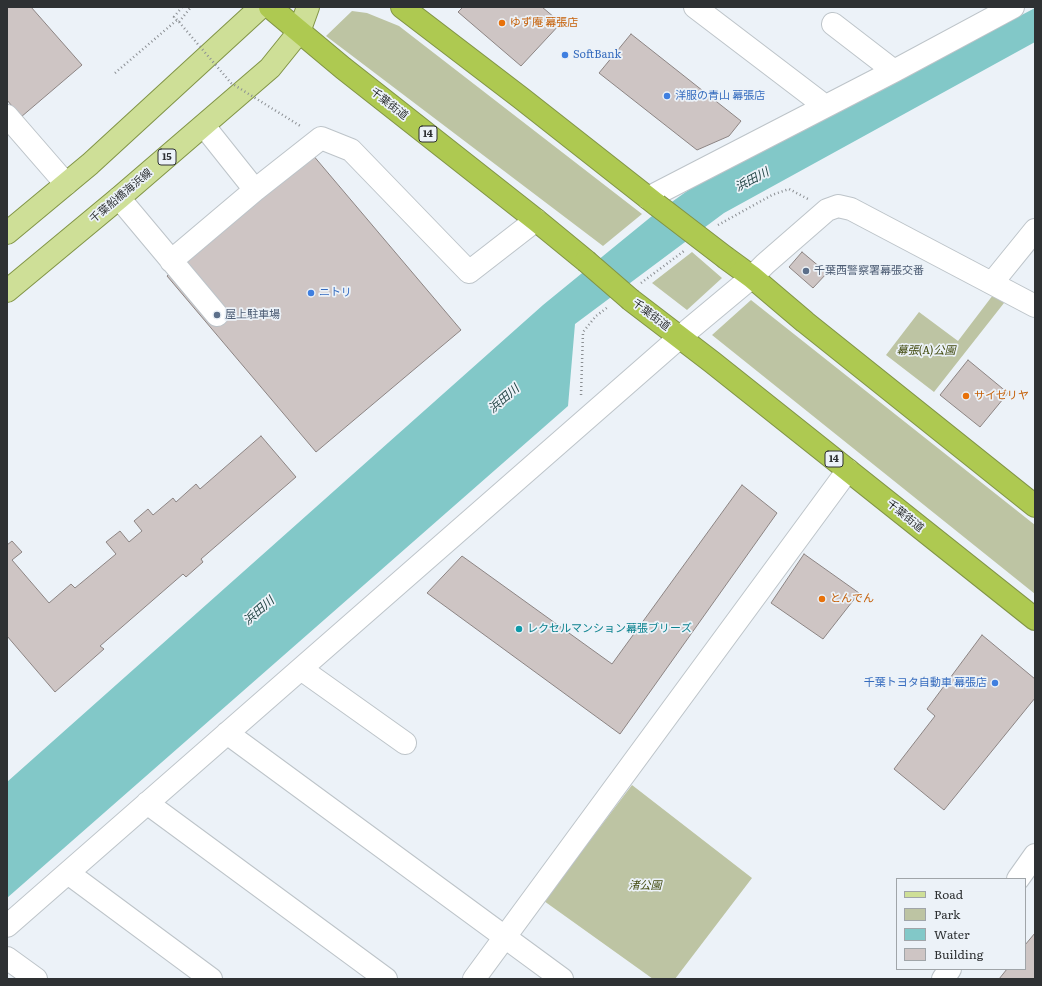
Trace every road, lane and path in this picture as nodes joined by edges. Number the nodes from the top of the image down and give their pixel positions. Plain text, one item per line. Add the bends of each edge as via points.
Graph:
1 (182, 7) edge
2 (191, 7) edge
3 (260, 7) edge
4 (270, 7) edge
5 (308, 7) edge
6 (402, 7) edge
7 (695, 7) edge
8 (1013, 7) edge
9 (178, 21) junction
10 (833, 24) dead end
11 (299, 32) junction
12 (894, 71) junction
13 (115, 73) dead end
14 (825, 106) junction
15 (7, 116) edge
16 (204, 126) junction
17 (302, 127) dead end
18 (66, 184) junction
19 (255, 190) junction
20 (119, 198) junction
21 (653, 201) junction
22 (827, 210) junction
23 (536, 220) junction
24 (713, 229) dead end
25 (1035, 230) edge
26 (7, 233) edge
27 (688, 248) dead end
28 (174, 264) junction
29 (752, 278) junction
30 (992, 283) junction
31 (7, 291) edge
32 (635, 292) junction
33 (1035, 306) edge
34 (608, 307) dead end
35 (218, 315) dead end
36 (680, 337) junction
37 (582, 396) dead end
38 (848, 470) junction
39 (1035, 506) edge
40 (1035, 619) edge
41 (301, 669) junction
42 (227, 733) junction
43 (405, 743) dead end
44 (148, 803) junction
45 (1035, 855) edge
46 (68, 873) junction
47 (1019, 878) edge
48 (7, 926) edge
49 (505, 937) junction
50 (7, 958) edge
51 (949, 970) edge
52 (36, 979) edge
53 (211, 979) edge
54 (386, 979) edge
55 (474, 979) edge
56 (562, 979) edge
57 (943, 979) edge

1 - 9 path via 174,17
2 - 9 path
3 - 18 main road
4 - 11 highway, 千葉街道 / 14
5 - 11 main road, 千葉船橋海浜線 / 15
6 - 21 highway
7 - 14 street
8 - 12 street
9 - 13 path
9 - 17 path, bridge via 231,83
10 - 12 street
11 - 16 main road, 千葉船橋海浜線 / 15 via 270,68
11 - 23 highway, 千葉街道 / 14
12 - 14 street
14 - 21 street
15 - 18 street
16 - 19 street
16 - 20 main road, 千葉船橋海浜線 / 15
18 - 26 main road
19 - 23 street via 321,138 352,150 469,272
19 - 28 street
20 - 28 street
20 - 31 main road, 千葉船橋海浜線 / 15
21 - 29 highway, bridge
22 - 24 path via 789,189 772,195
22 - 29 street
22 - 30 street via 838,206 851,209
23 - 32 highway, 千葉街道 / 14, bridge via 586,261
25 - 30 street
27 - 32 path
28 - 35 street
29 - 36 street
29 - 39 highway
30 - 33 street
32 - 36 highway, 千葉街道 / 14
34 - 37 path via 596,316 583,332
36 - 38 highway, 千葉街道 / 14
36 - 41 street
38 - 40 highway, 千葉街道 / 14
38 - 49 street
41 - 42 street
41 - 43 street
42 - 44 street
42 - 49 street
44 - 46 street
44 - 54 street
45 - 47 street
46 - 48 street
46 - 53 street
49 - 55 street
49 - 56 street
50 - 52 street
51 - 57 street

